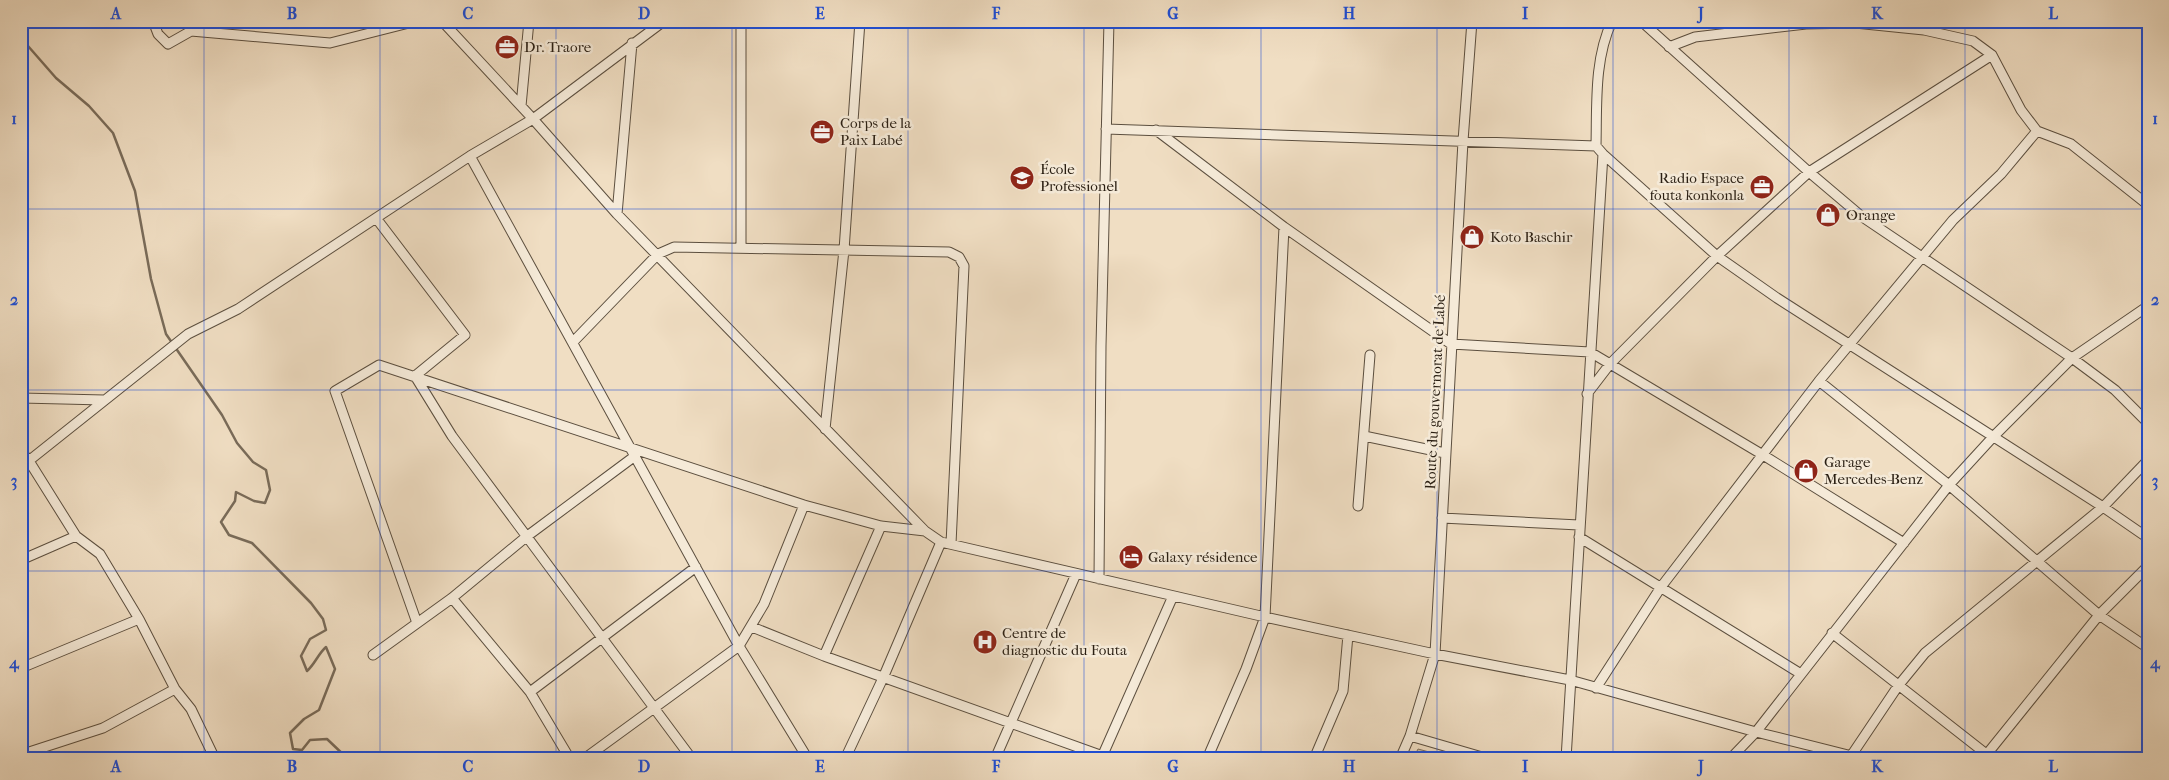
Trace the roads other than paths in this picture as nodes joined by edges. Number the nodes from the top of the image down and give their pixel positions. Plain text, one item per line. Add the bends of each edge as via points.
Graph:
1 (153, 21) edge
2 (418, 21) edge
3 (442, 21) edge
4 (529, 21) edge
5 (664, 21) edge
6 (741, 21) edge
7 (860, 21) edge
8 (1109, 21) edge
9 (1439, 21) edge
10 (1612, 21) edge
11 (1640, 21) edge
12 (1472, 22) edge
13 (1925, 25) edge
14 (632, 43) junction
15 (1670, 47) junction
16 (1992, 55) junction
17 (521, 106) junction
18 (533, 119) junction
19 (1106, 128) junction
20 (1156, 130) junction
21 (2037, 130) junction
22 (1463, 141) junction
23 (1596, 146) junction
24 (1603, 154) junction
25 (470, 156) junction
26 (1808, 172) junction
27 (2148, 205) edge
28 (617, 214) junction
29 (376, 218) junction
30 (1284, 227) junction
31 (741, 248) junction
32 (844, 250) junction
33 (658, 254) junction
34 (1717, 256) junction
35 (1921, 256) junction
36 (2148, 306) edge
37 (573, 342) junction
38 (1452, 344) junction
39 (1849, 344) junction
40 (1590, 352) junction
41 (1370, 355) dead end
42 (2072, 358) junction
43 (1610, 364) junction
44 (415, 376) junction
45 (1819, 381) junction
46 (1587, 394) junction
47 (21, 398) edge
48 (104, 400) junction
49 (2148, 423) edge
50 (825, 429) junction
51 (1364, 436) junction
52 (1993, 437) junction
53 (21, 451) edge
54 (634, 453) junction
55 (1445, 453) junction
56 (1762, 455) junction
57 (2148, 460) edge
58 (30, 461) junction
59 (21, 467) edge
60 (1950, 485) junction
61 (804, 505) junction
62 (1358, 506) dead end
63 (2103, 507) junction
64 (1442, 518) junction
65 (1579, 525) junction
66 (881, 526) junction
67 (925, 531) junction
68 (76, 536) junction
69 (1579, 536) junction
70 (526, 537) junction
71 (2148, 538) edge
72 (941, 542) junction
73 (1904, 543) junction
74 (952, 544) junction
75 (21, 560) edge
76 (2037, 561) junction
77 (2148, 566) edge
78 (696, 567) junction
79 (1076, 574) junction
80 (1099, 579) junction
81 (1660, 587) junction
82 (1173, 596) junction
83 (452, 598) junction
84 (2099, 615) junction
85 (1265, 617) junction
86 (140, 618) junction
87 (417, 623) junction
88 (752, 627) junction
89 (1832, 633) junction
90 (1348, 635) junction
91 (602, 638) junction
92 (740, 646) junction
93 (2148, 648) edge
94 (1435, 654) junction
95 (373, 655) dead end
96 (824, 656) junction
97 (21, 668) edge
98 (1802, 674) junction
99 (883, 678) junction
100 (1570, 680) junction
101 (1898, 686) junction
102 (1596, 688) junction
103 (175, 689) junction
104 (530, 692) junction
105 (654, 707) junction
106 (1012, 723) junction
107 (1756, 732) junction
108 (1410, 736) junction
109 (23, 755) edge
110 (1851, 756) junction
111 (1984, 756) edge
112 (1105, 758) edge
113 (214, 759) edge
114 (570, 759) edge
115 (584, 759) edge
116 (692, 759) edge
117 (808, 759) edge
118 (845, 759) edge
119 (996, 759) edge
120 (1206, 759) edge
121 (1314, 759) edge
122 (1400, 759) edge
123 (1489, 759) edge
124 (1566, 759) edge
125 (1730, 759) edge
126 (1864, 759) edge
127 (1995, 759) edge

1 - 2 street via 158,34 168,44 191,31 330,43
3 - 17 street
4 - 17 street
5 - 14 street
6 - 31 street
7 - 32 street
8 - 19 street
9 - 12 street
10 - 23 street via 1606,33 1599,68
11 - 15 street
12 - 22 street, Route du gouvernorat de Labé
13 - 15 street via 1806,24 1695,37
13 - 16 street via 1973,41
14 - 18 street
14 - 28 street
15 - 26 street
16 - 21 street via 2021,110
16 - 26 street
17 - 18 street
18 - 25 street
18 - 28 street
19 - 20 street
19 - 80 street
20 - 22 street
20 - 30 street
21 - 27 street via 2071,144
21 - 35 street via 2001,174
22 - 23 street
22 - 38 street, Route du gouvernorat de Labé
23 - 24 street
24 - 34 street
24 - 40 street
25 - 29 street
25 - 37 street
26 - 34 street
26 - 35 street via 1861,216
28 - 33 street
29 - 44 street via 465,335
29 - 48 street via 238,309 188,334
30 - 38 street
30 - 85 street
31 - 32 street
31 - 33 street via 674,247
32 - 50 street
32 - 74 street via 949,252 959,257 964,266
33 - 37 street
33 - 50 street
34 - 39 street
34 - 43 street
35 - 39 street
35 - 42 street
36 - 42 street
37 - 54 street
38 - 40 street
38 - 55 street, Route du gouvernorat de Labé
39 - 45 street
39 - 52 street
40 - 43 street
40 - 46 street
41 - 51 street
42 - 49 street via 2115,390
42 - 52 street
43 - 46 street
43 - 56 street
44 - 54 street
44 - 70 street via 452,436
44 - 87 street via 379,365 335,391
45 - 56 street
45 - 60 street
46 - 65 street
47 - 48 street
48 - 58 street
50 - 67 street
51 - 55 street
51 - 62 street
52 - 60 street
52 - 63 street
53 - 58 street
54 - 61 street
54 - 70 street
54 - 78 street
55 - 64 street, Route du gouvernorat de Labé
56 - 73 street
56 - 81 street
57 - 63 street
58 - 59 street
58 - 68 street
60 - 73 street
60 - 76 street
61 - 66 street
61 - 88 street
63 - 71 street
63 - 76 street
64 - 65 street
64 - 94 street, Route du gouvernorat de Labé
65 - 69 street
66 - 67 street
66 - 96 street
67 - 72 street
68 - 75 street
68 - 86 street via 100,554
69 - 81 street
69 - 100 street
70 - 83 street
70 - 91 street
72 - 74 street
72 - 99 street
73 - 89 street
74 - 79 street
76 - 84 street
76 - 101 street via 1925,653
77 - 84 street
78 - 91 street
78 - 92 street
79 - 80 street
79 - 106 street
80 - 82 street
81 - 98 street
81 - 102 street
82 - 85 street
82 - 112 street
83 - 87 street
83 - 104 street
84 - 93 street
84 - 111 street
85 - 90 street
85 - 120 street
86 - 97 street
86 - 103 street
87 - 95 street
88 - 92 street
88 - 96 street
89 - 98 street
89 - 101 street
90 - 94 street
90 - 121 street via 1343,691
91 - 104 street
91 - 105 street
92 - 105 street
92 - 117 street
94 - 100 street
94 - 108 street, Route du gouvernorat de Labé
96 - 99 street
98 - 107 street
99 - 106 street
99 - 118 street
100 - 102 street
100 - 124 street
101 - 110 street
101 - 111 street
102 - 107 street
103 - 109 street via 103,728
103 - 113 street via 191,710
104 - 114 street
105 - 115 street
105 - 116 street
106 - 112 street
106 - 119 street
107 - 110 street
107 - 125 street
108 - 122 street, Route du gouvernorat de Labé
108 - 123 street
110 - 126 street
111 - 127 street

